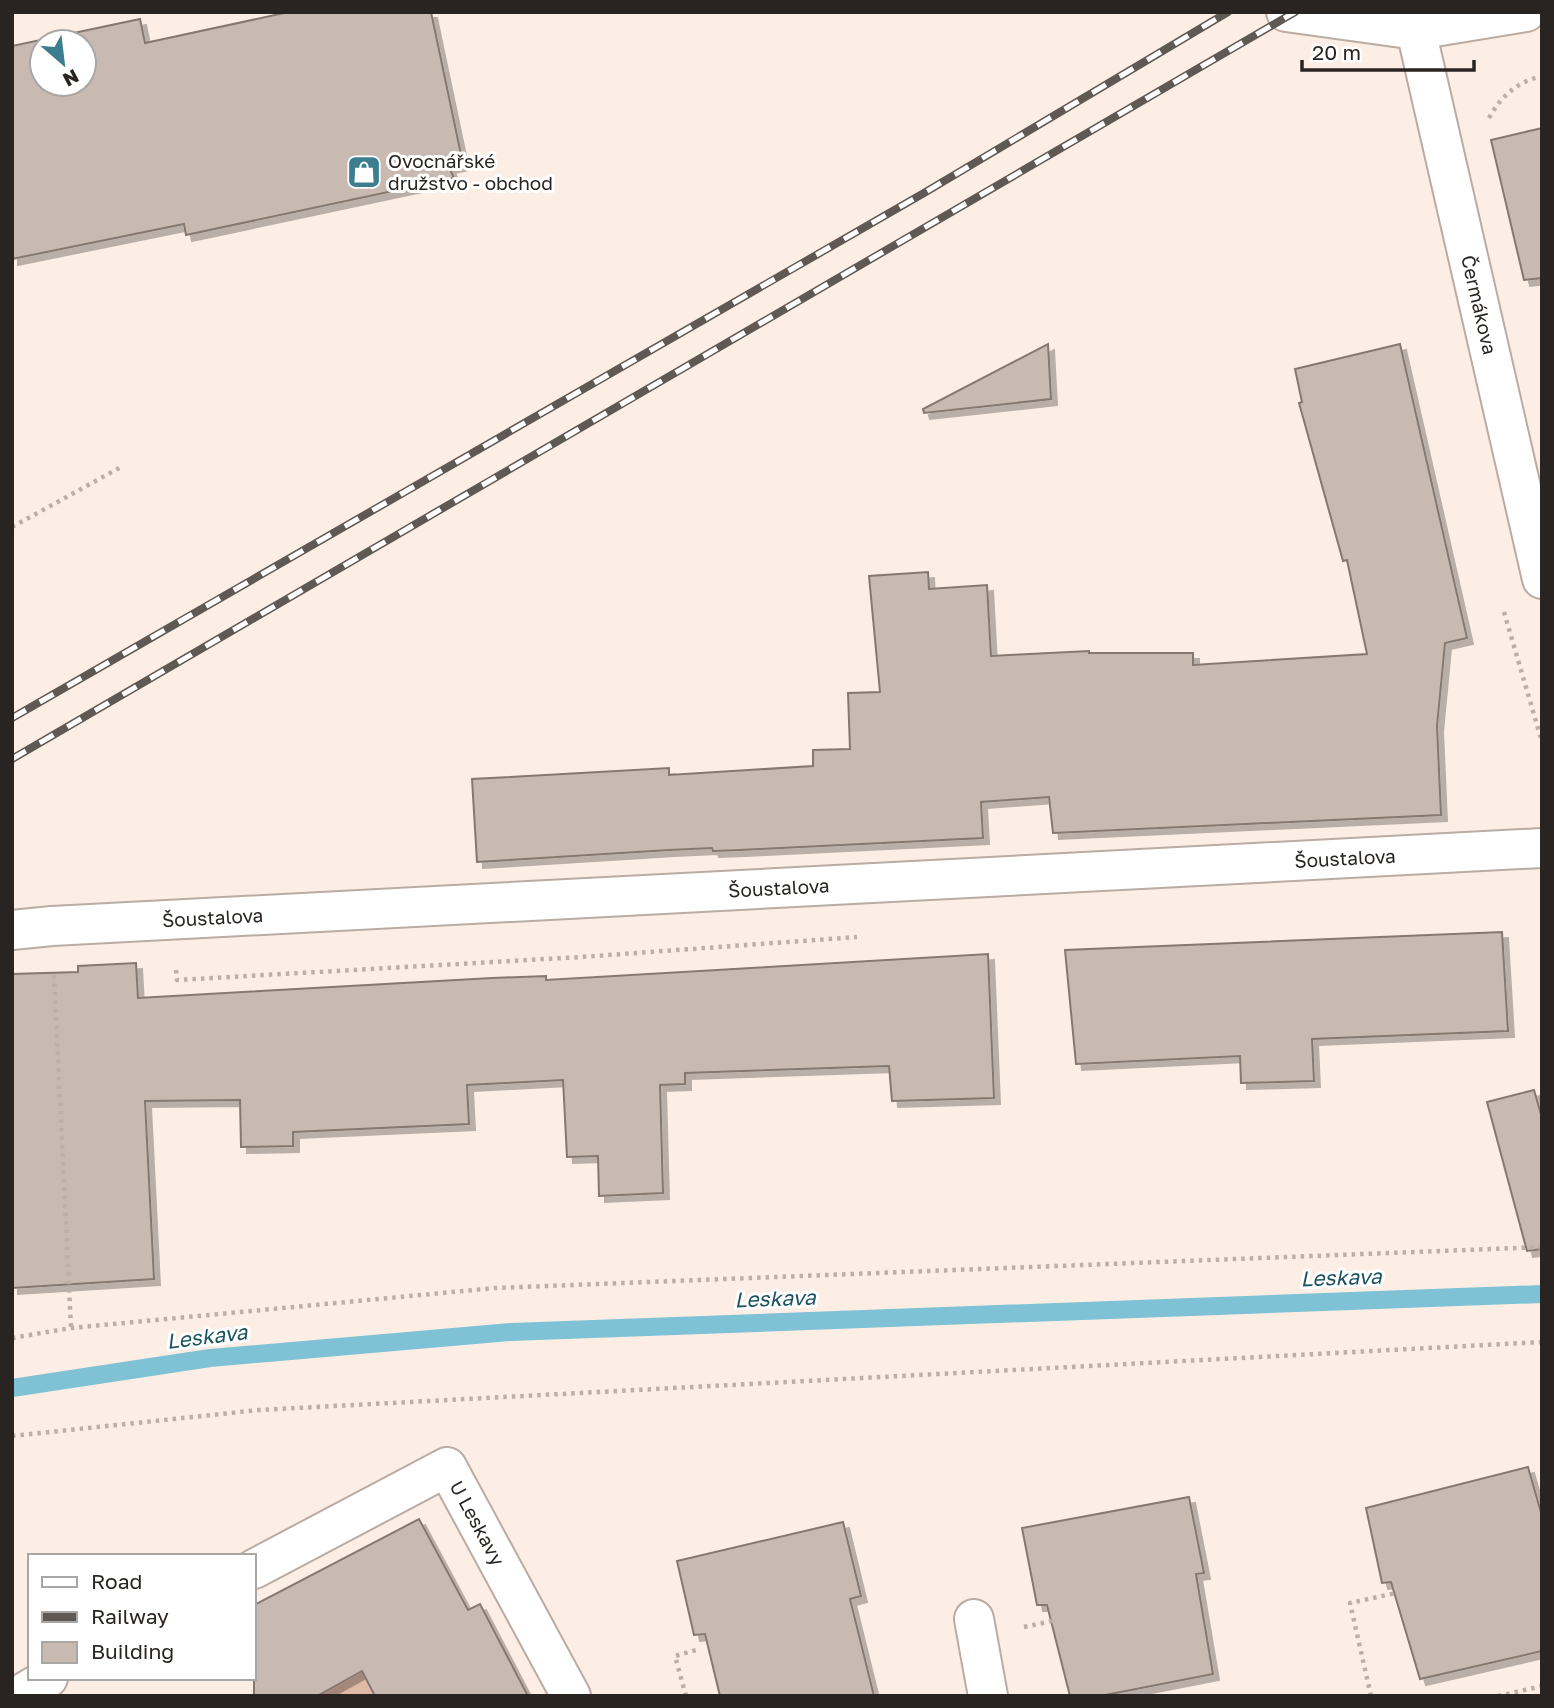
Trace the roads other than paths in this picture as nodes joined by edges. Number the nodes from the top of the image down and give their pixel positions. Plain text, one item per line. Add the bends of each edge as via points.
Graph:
1 (1286, 12) edge
2 (1526, 12) edge
3 (1416, 30) junction
4 (1542, 579) edge
5 (1542, 848) edge
6 (27, 928) edge
7 (256, 1568) edge
8 (974, 1619) dead end
9 (571, 1696) edge
10 (988, 1696) edge

1 - 3 street
2 - 3 street
3 - 4 street, Čermákova
5 - 6 street, Šoustalova
7 - 9 street, U Leskavy via 447,1467
8 - 10 street

